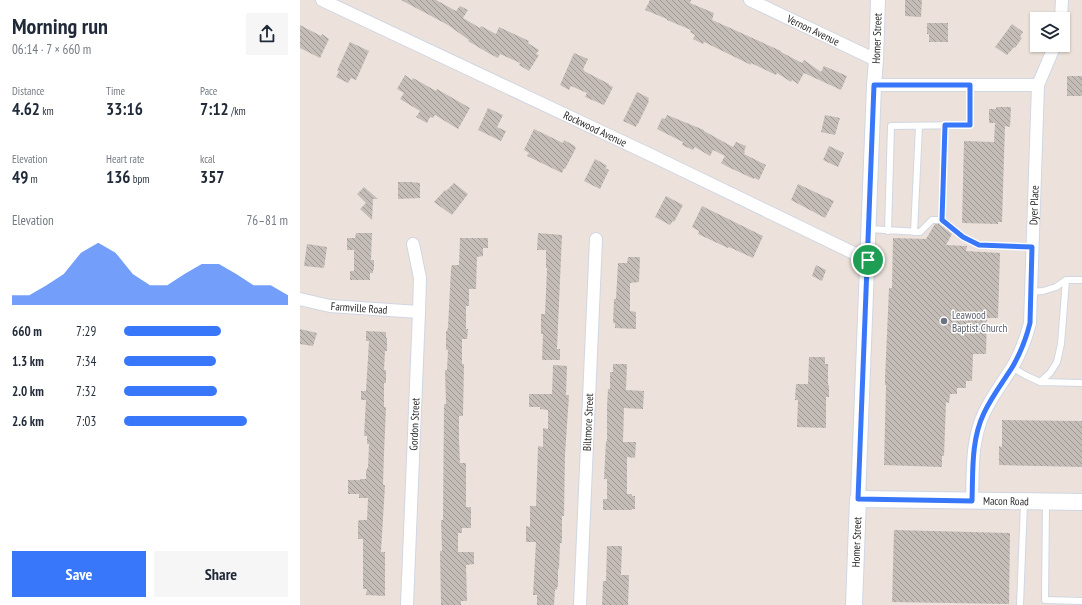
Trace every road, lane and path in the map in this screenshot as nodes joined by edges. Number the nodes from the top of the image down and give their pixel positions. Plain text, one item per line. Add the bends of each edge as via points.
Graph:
1 (322, 0) edge
2 (750, 0) edge
3 (878, 0) edge
4 (1062, 0) edge
5 (1061, 12) edge
6 (1052, 52) edge
7 (876, 60) junction
8 (874, 85) junction
9 (970, 85) junction
10 (1038, 85) junction
11 (945, 125) junction
12 (919, 126) junction
13 (942, 220) junction
14 (869, 230) junction
15 (888, 231) junction
16 (914, 232) junction
17 (596, 239) dead end
18 (413, 244) dead end
19 (1032, 247) junction
20 (868, 260) junction
21 (1066, 280) junction
22 (1082, 280) edge
23 (1031, 292) junction
24 (300, 300) edge
25 (419, 312) junction
26 (1012, 366) junction
27 (1040, 382) junction
28 (1082, 383) edge
29 (858, 499) junction
30 (972, 501) junction
31 (1024, 501) junction
32 (1046, 502) junction
33 (1082, 502) edge
34 (1082, 601) edge
35 (407, 605) edge
36 (580, 605) edge
37 (854, 605) edge
38 (1020, 605) edge

1 - 20 street, Rockwood Avenue
2 - 7 street, Vernon Avenue
3 - 7 street, Homer Street
4 - 5 street
6 - 10 street, Dyer Place
7 - 8 street, Homer Street
8 - 9 street
8 - 14 street, Homer Street
9 - 10 street
9 - 11 lane via 970,125
10 - 19 street, Dyer Place
11 - 12 lane
11 - 13 lane
12 - 15 lane via 891,126
12 - 16 lane
13 - 16 lane via 932,220 920,232
13 - 19 lane via 963,237 979,245
14 - 15 lane
14 - 20 street, Homer Street
15 - 16 lane
17 - 36 street, Biltmore Street
18 - 25 street, Gordon Street via 420,278
19 - 23 street, Dyer Place
20 - 29 street, Homer Street
21 - 22 lane
21 - 23 lane via 1056,287
21 - 27 lane via 1061,344 1057,362
23 - 26 street, Dyer Place via 1027,335
24 - 25 street, Farmville Road via 330,306
25 - 35 street, Gordon Street
26 - 27 lane
26 - 30 street, Dyer Place via 991,398 978,428 973,456
27 - 28 lane
29 - 30 main road, Macon Road
29 - 37 main road, Homer Street
30 - 31 main road, Macon Road
31 - 32 main road, Macon Road
31 - 38 lane
32 - 33 main road, Macon Road
32 - 34 lane via 1045,600

